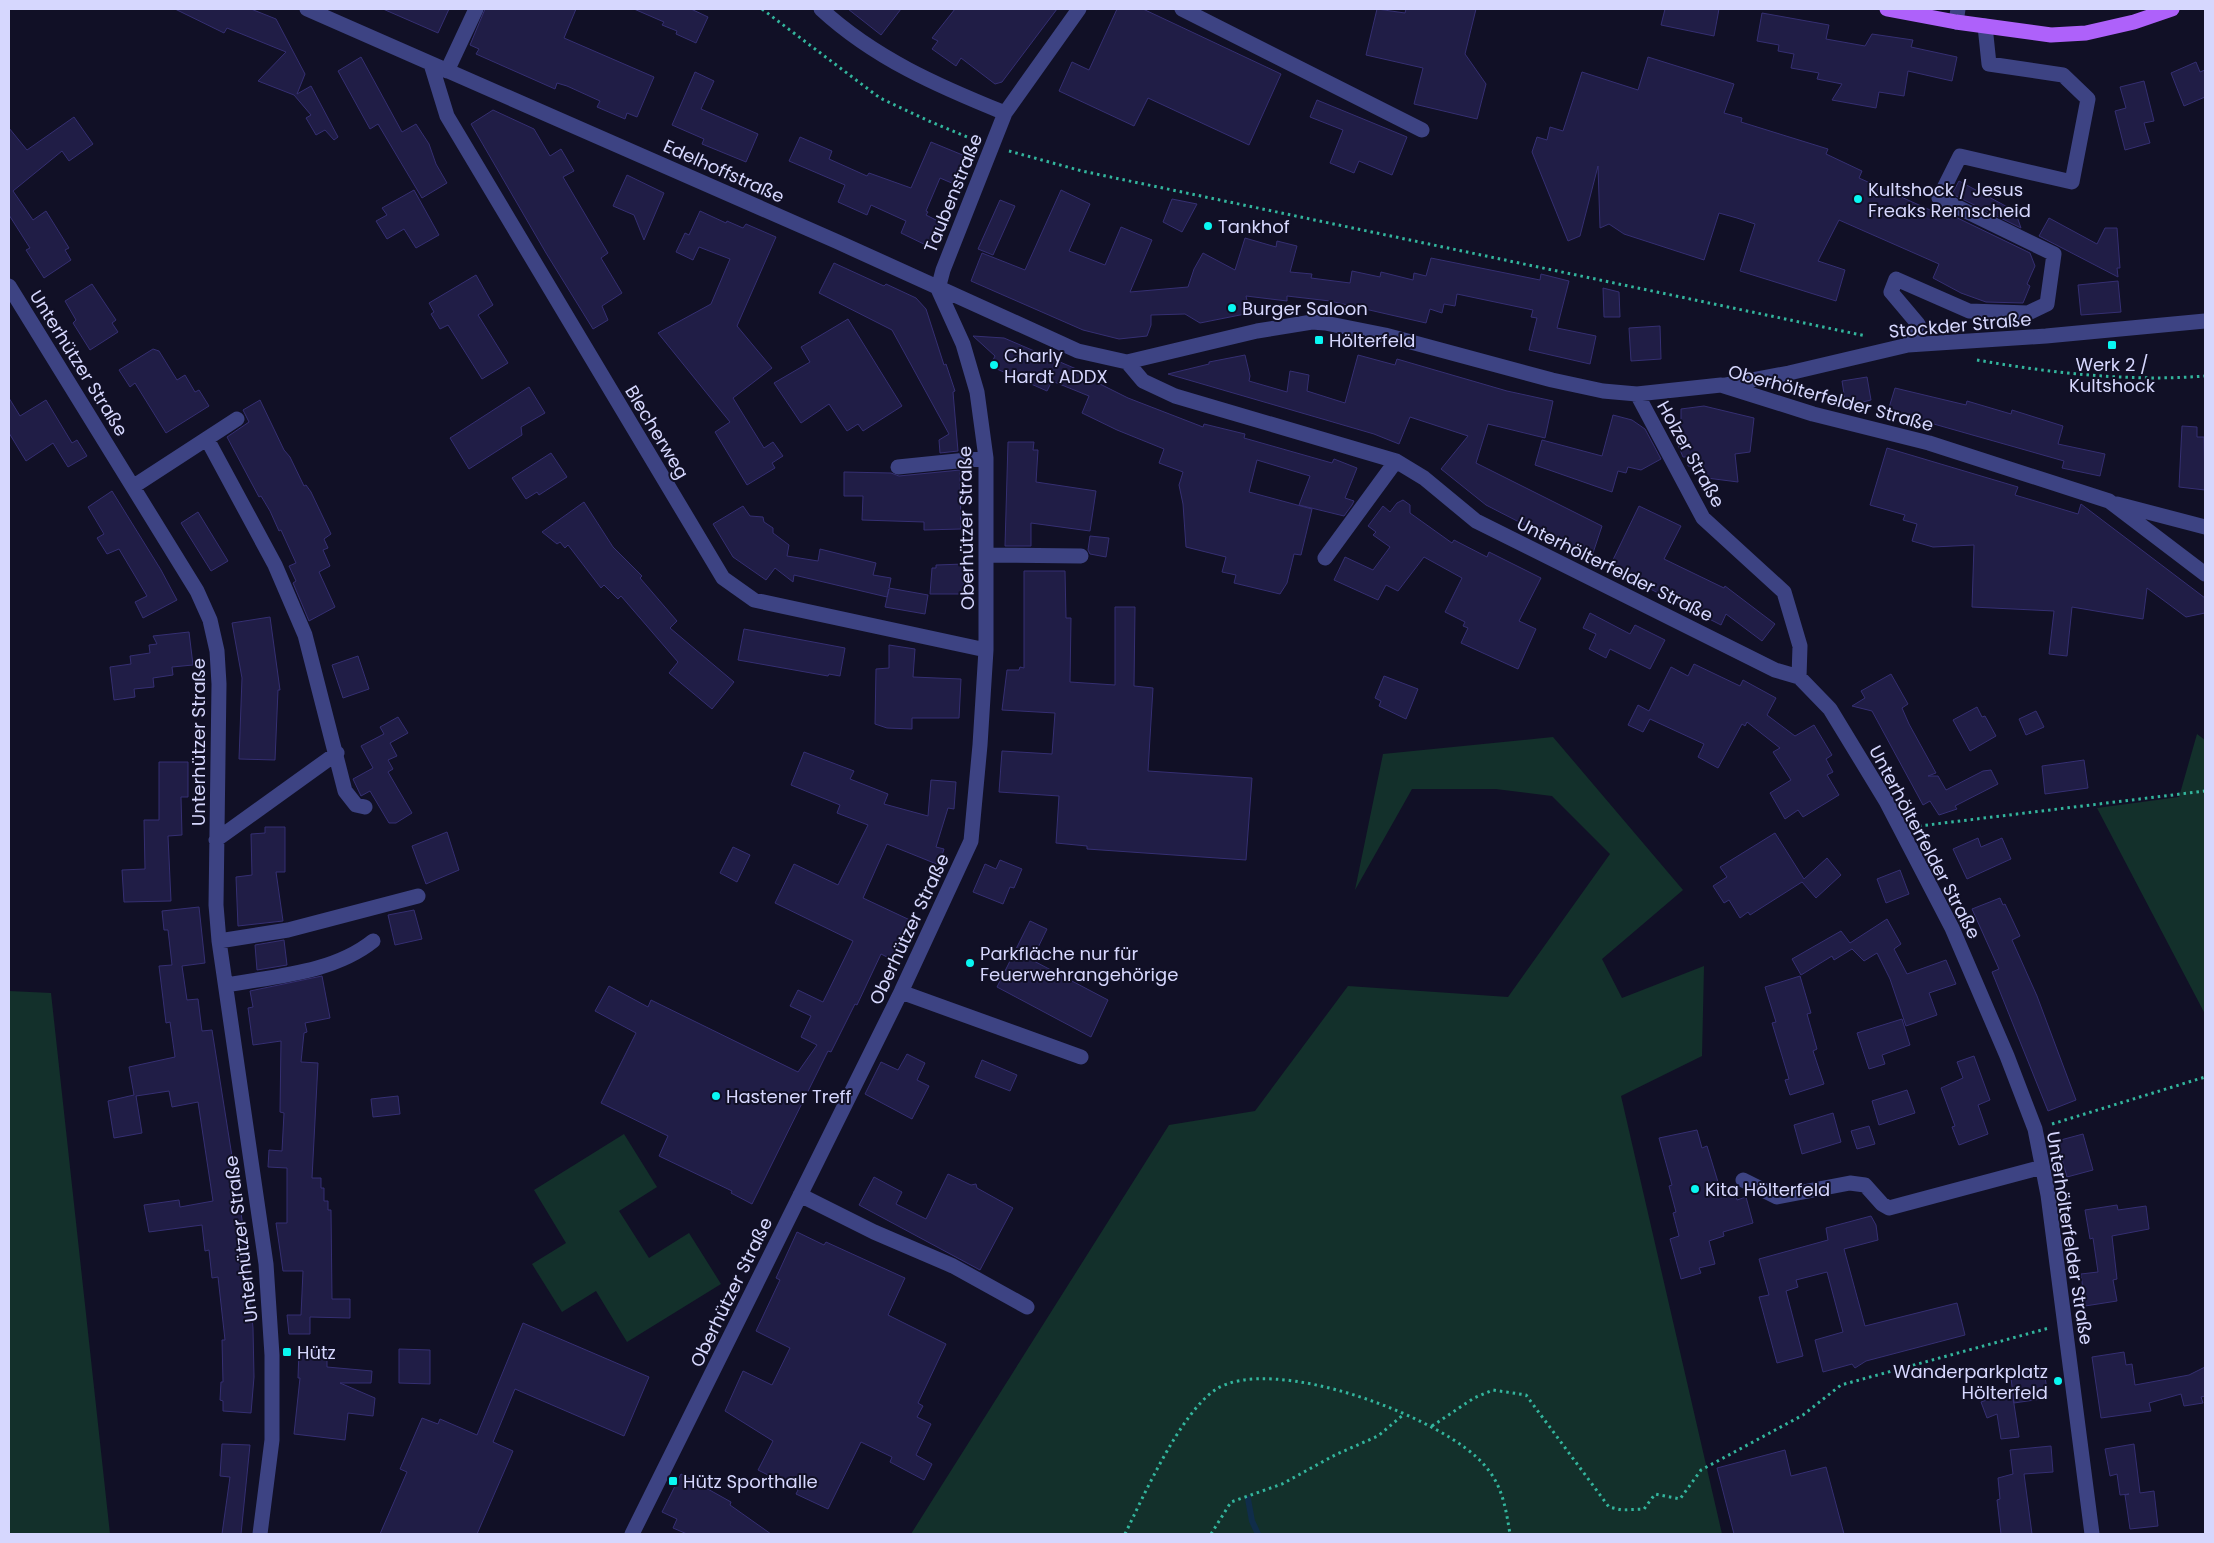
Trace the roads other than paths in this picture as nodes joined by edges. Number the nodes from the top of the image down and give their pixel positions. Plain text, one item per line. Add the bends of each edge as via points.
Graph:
1 (307, 9) edge
2 (476, 9) edge
3 (821, 9) edge
4 (1079, 9) edge
5 (1182, 9) edge
6 (1887, 9) edge
7 (2172, 9) edge
8 (1957, 15) edge
9 (1985, 26) junction
10 (431, 64) junction
11 (447, 70) junction
12 (1005, 113) junction
13 (1422, 130) dead end
14 (9, 286) edge
15 (938, 289) junction
16 (2205, 321) edge
17 (1908, 345) junction
18 (1127, 362) junction
19 (1721, 385) junction
20 (1637, 394) junction
21 (237, 419) dead end
22 (207, 439) junction
23 (986, 458) junction
24 (1396, 461) junction
25 (898, 467) dead end
26 (134, 486) junction
27 (2109, 502) junction
28 (2205, 527) edge
29 (986, 555) junction
30 (1081, 556) dead end
31 (1325, 558) dead end
32 (2205, 574) edge
33 (986, 650) junction
34 (1799, 677) junction
35 (337, 753) junction
36 (365, 807) dead end
37 (216, 840) junction
38 (418, 896) dead end
39 (373, 940) dead end
40 (219, 941) junction
41 (226, 985) junction
42 (901, 992) junction
43 (1081, 1057) dead end
44 (2042, 1167) junction
45 (1743, 1180) dead end
46 (800, 1195) junction
47 (1026, 1307) dead end
48 (260, 1534) edge
49 (632, 1534) edge
50 (2092, 1534) edge

1 - 10 street, Edelhoffstraße
2 - 11 street
3 - 12 street via 840,26 908,71
4 - 12 street, Taubenstraße
5 - 13 street
6 - 8 main road
7 - 9 main road via 2086,33 2051,35
8 - 9 main road
9 - 17 street via 1989,64 2063,75 2088,98 2072,182 1960,156 1939,198 2054,254 2047,304 2028,313 1969,311 1896,279 1891,292 1918,324
10 - 11 street, Edelhoffstraße
10 - 33 street, Blecherweg via 447,116 723,578 754,600
11 - 15 street, Edelhoffstraße
12 - 15 street, Taubenstraße
14 - 26 street, Unterhützer Straße
15 - 18 street, Edelhoffstraße via 1078,351
15 - 23 street, Oberhützer Straße via 963,344 977,392
16 - 17 street, Stockder Straße
17 - 19 street, Stockder Straße
18 - 20 street, Oberhölterfelder Straße via 1257,331 1312,322 1385,335 1552,380
18 - 24 street, Unterhölterfelder Straße via 1144,381 1175,396
19 - 20 street, Oberhölterfelder Straße
19 - 27 street, Oberhölterfelder Straße via 1813,414 1929,443
20 - 34 street, Holzer Straße via 1703,518 1784,592 1800,646
21 - 22 street
22 - 26 street
22 - 35 street via 275,565 305,635
23 - 25 street
23 - 29 street, Oberhützer Straße
24 - 31 street
24 - 34 street, Unterhölterfelder Straße via 1424,478 1476,521 1775,670
26 - 37 street, Unterhützer Straße via 180,559 210,620 217,651 219,684
27 - 28 street
27 - 32 street, Oberhölterfelder Straße
29 - 30 street
29 - 33 street, Oberhützer Straße
33 - 42 street, Oberhützer Straße via 971,841
34 - 44 street, Unterhölterfelder Straße via 1830,709 1901,828 1952,928 2035,1129
35 - 36 street via 345,791 356,805
35 - 37 street, Unterhützer Straße
37 - 40 street, Unterhützer Straße
38 - 40 street via 297,928
39 - 41 street via 343,959 302,971
40 - 41 street, Unterhützer Straße
41 - 48 street, Unterhützer Straße via 266,1264 272,1355 272,1440
42 - 43 street
42 - 46 street, Oberhützer Straße
44 - 45 street via 1889,1208 1865,1185 1850,1183 1777,1197
44 - 50 street, Unterhölterfelder Straße via 2066,1324
46 - 47 street via 953,1266
46 - 49 street, Oberhützer Straße

